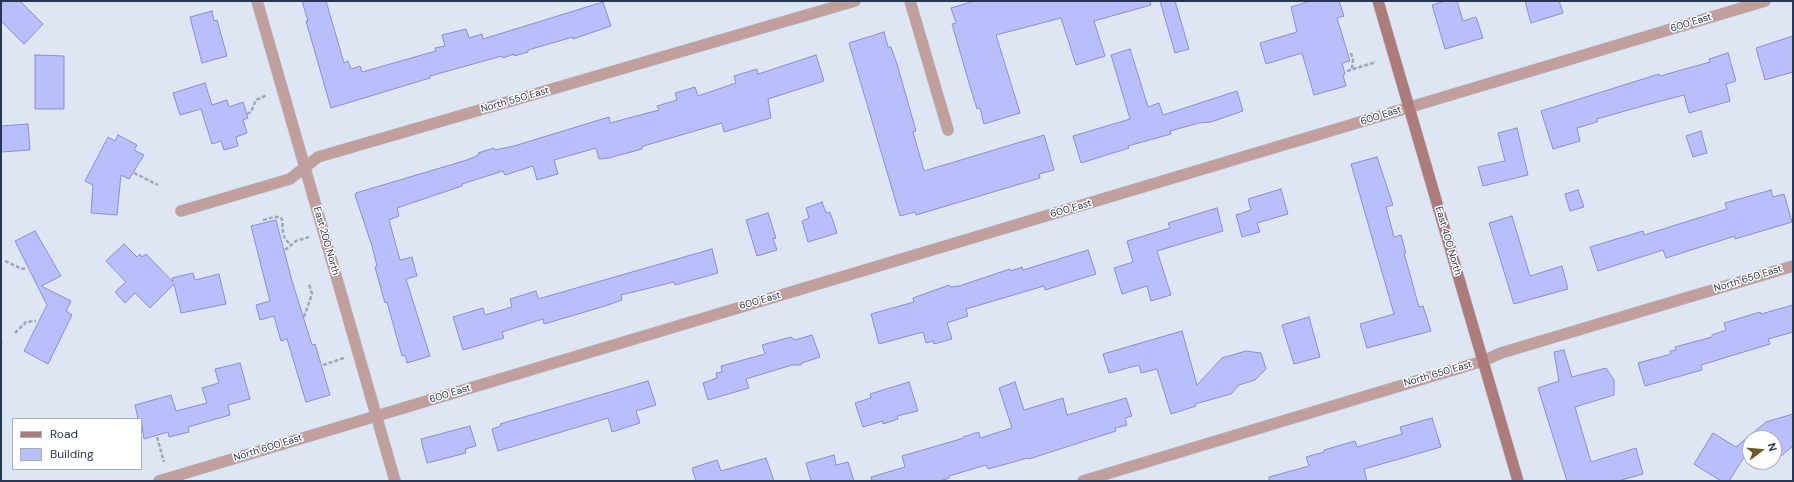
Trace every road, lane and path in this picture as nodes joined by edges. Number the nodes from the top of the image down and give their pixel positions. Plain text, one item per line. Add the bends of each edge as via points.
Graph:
1 (257, 1) edge
2 (855, 1) edge
3 (910, 1) edge
4 (1378, 1) edge
5 (1765, 1) edge
6 (1351, 53) dead end
7 (1376, 62) dead end
8 (1352, 69) junction
9 (1347, 71) dead end
10 (267, 95) dead end
11 (1409, 107) junction
12 (247, 114) dead end
13 (948, 130) dead end
14 (305, 169) junction
15 (134, 173) dead end
16 (158, 185) dead end
17 (181, 211) dead end
18 (263, 220) dead end
19 (308, 237) dead end
20 (291, 245) junction
21 (285, 250) dead end
22 (5, 261) dead end
23 (1793, 266) edge
24 (26, 268) dead end
25 (309, 284) dead end
26 (304, 317) dead end
27 (36, 321) dead end
28 (15, 333) dead end
29 (344, 358) dead end
30 (1483, 361) junction
31 (323, 364) dead end
32 (377, 415) junction
33 (157, 437) dead end
34 (164, 462) dead end
35 (159, 481) edge
36 (395, 481) edge
37 (1083, 481) edge
38 (1518, 481) edge

1 - 14 street, East 200 North
2 - 14 street, North 550 East via 318,157
3 - 13 street
4 - 11 main road, East 400 North
5 - 11 street, 600 East
6 - 8 path
7 - 8 path
8 - 9 path
10 - 12 path via 256,100 251,112
11 - 30 main road, East 400 North
11 - 32 street, 600 East
14 - 17 street, North 550 East via 290,179
14 - 32 street, East 200 North
15 - 16 path
18 - 20 path via 274,217 282,219 285,240
19 - 20 path
20 - 21 path
22 - 24 path via 22,269
23 - 30 street, North 650 East via 1501,353
25 - 26 path via 312,294
27 - 28 path via 26,322
29 - 31 path
30 - 37 street, North 650 East
30 - 38 main road, East 400 North
32 - 35 street, North 600 East
32 - 36 street, East 200 North
33 - 34 path

